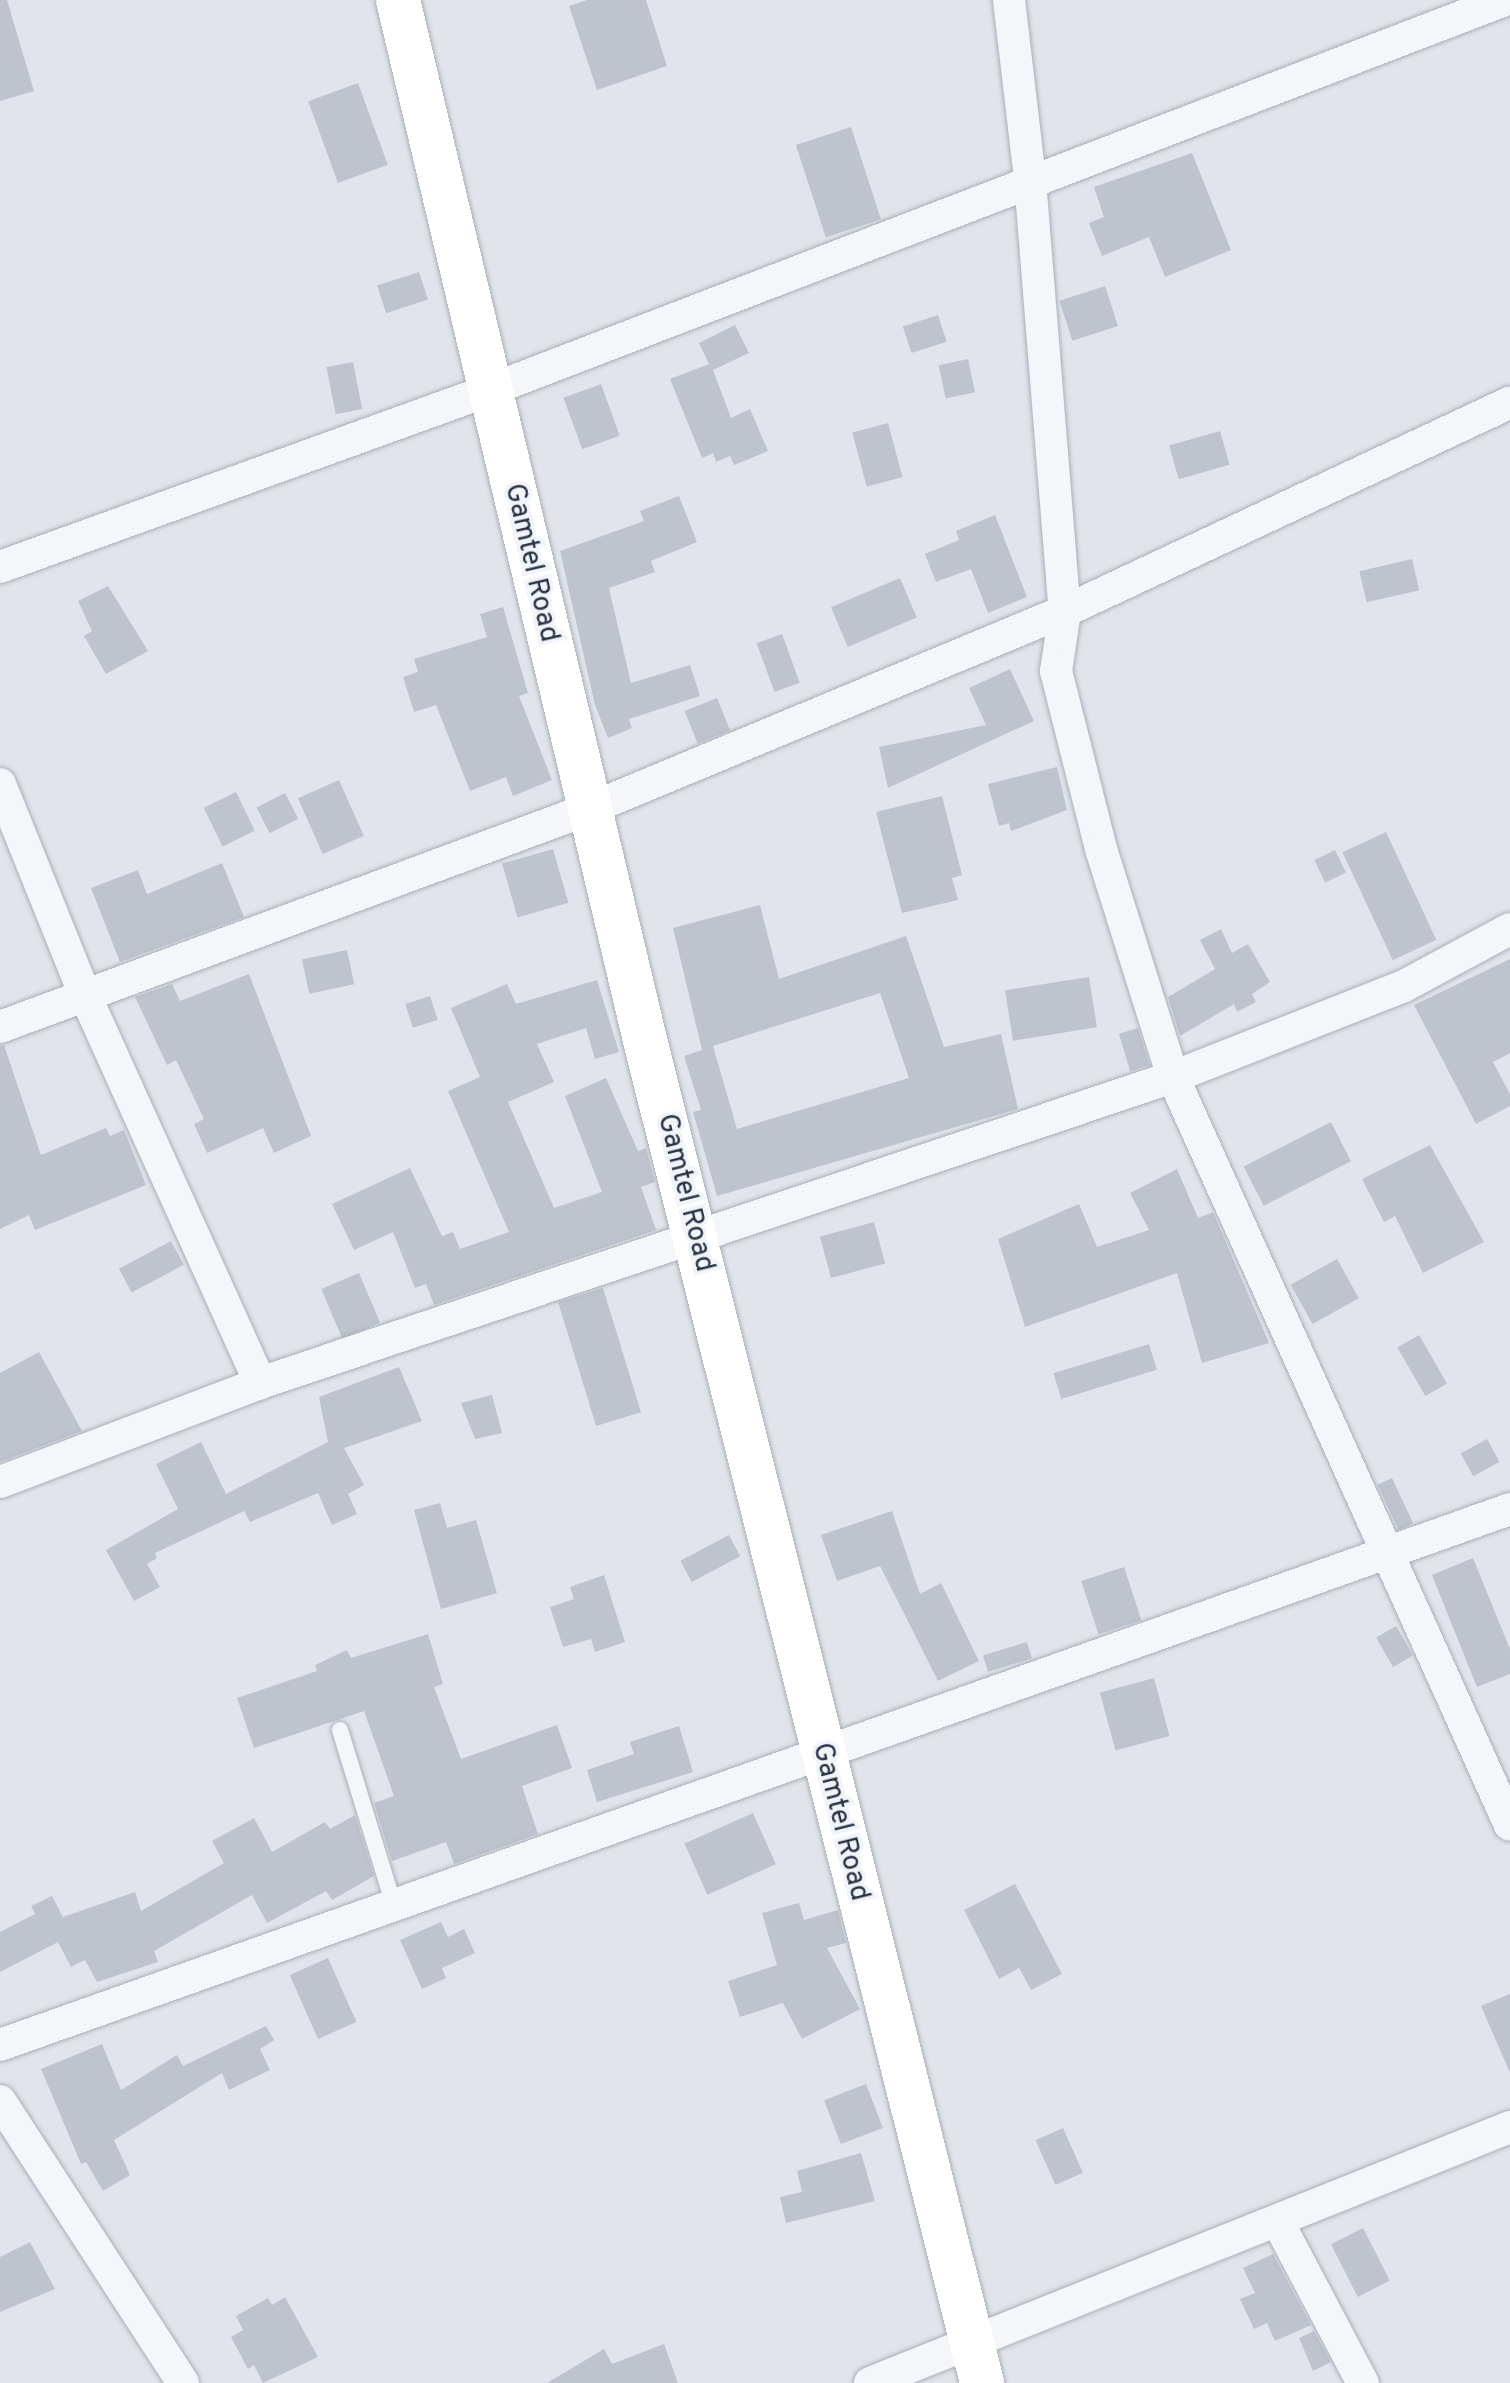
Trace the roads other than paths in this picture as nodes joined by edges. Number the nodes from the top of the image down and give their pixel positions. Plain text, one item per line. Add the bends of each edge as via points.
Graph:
1 (398, 0) edge
2 (1009, 0) edge
3 (1505, 0) edge
4 (1030, 180) junction
5 (490, 390) junction
6 (1510, 403) edge
7 (0, 567) edge
8 (1065, 611) junction
9 (0, 784) edge
10 (589, 809) junction
11 (1510, 929) edge
12 (85, 995) junction
13 (0, 1027) edge
14 (1173, 1077) junction
15 (696, 1234) junction
16 (260, 1383) junction
17 (0, 1482) edge
18 (1510, 1509) edge
19 (1385, 1551) junction
20 (340, 1730) dead end
21 (822, 1752) junction
22 (1510, 1825) edge
23 (394, 1905) junction
24 (0, 2045) edge
25 (0, 2101) edge
26 (1510, 2127) edge
27 (1279, 2224) junction
28 (977, 2364) edge
29 (183, 2383) edge
30 (870, 2383) edge
31 (1363, 2383) edge

1 - 5 street, Gamtel Road
2 - 4 street
3 - 4 street
4 - 5 street
4 - 8 street
5 - 7 street
5 - 10 street, Gamtel Road
6 - 8 street
8 - 10 street
8 - 14 street via 1056,671 1101,849
9 - 12 street
10 - 12 street
10 - 15 street, Gamtel Road
11 - 14 street via 1404,986
12 - 13 street
12 - 16 street
14 - 15 street
14 - 19 street
15 - 16 street
15 - 21 street, Gamtel Road
16 - 17 street
18 - 19 street
19 - 21 street
19 - 22 street
20 - 23 lane
21 - 23 street
21 - 28 street, Gamtel Road
23 - 24 street
25 - 29 street
26 - 27 street
27 - 28 street
27 - 31 street
28 - 30 street

